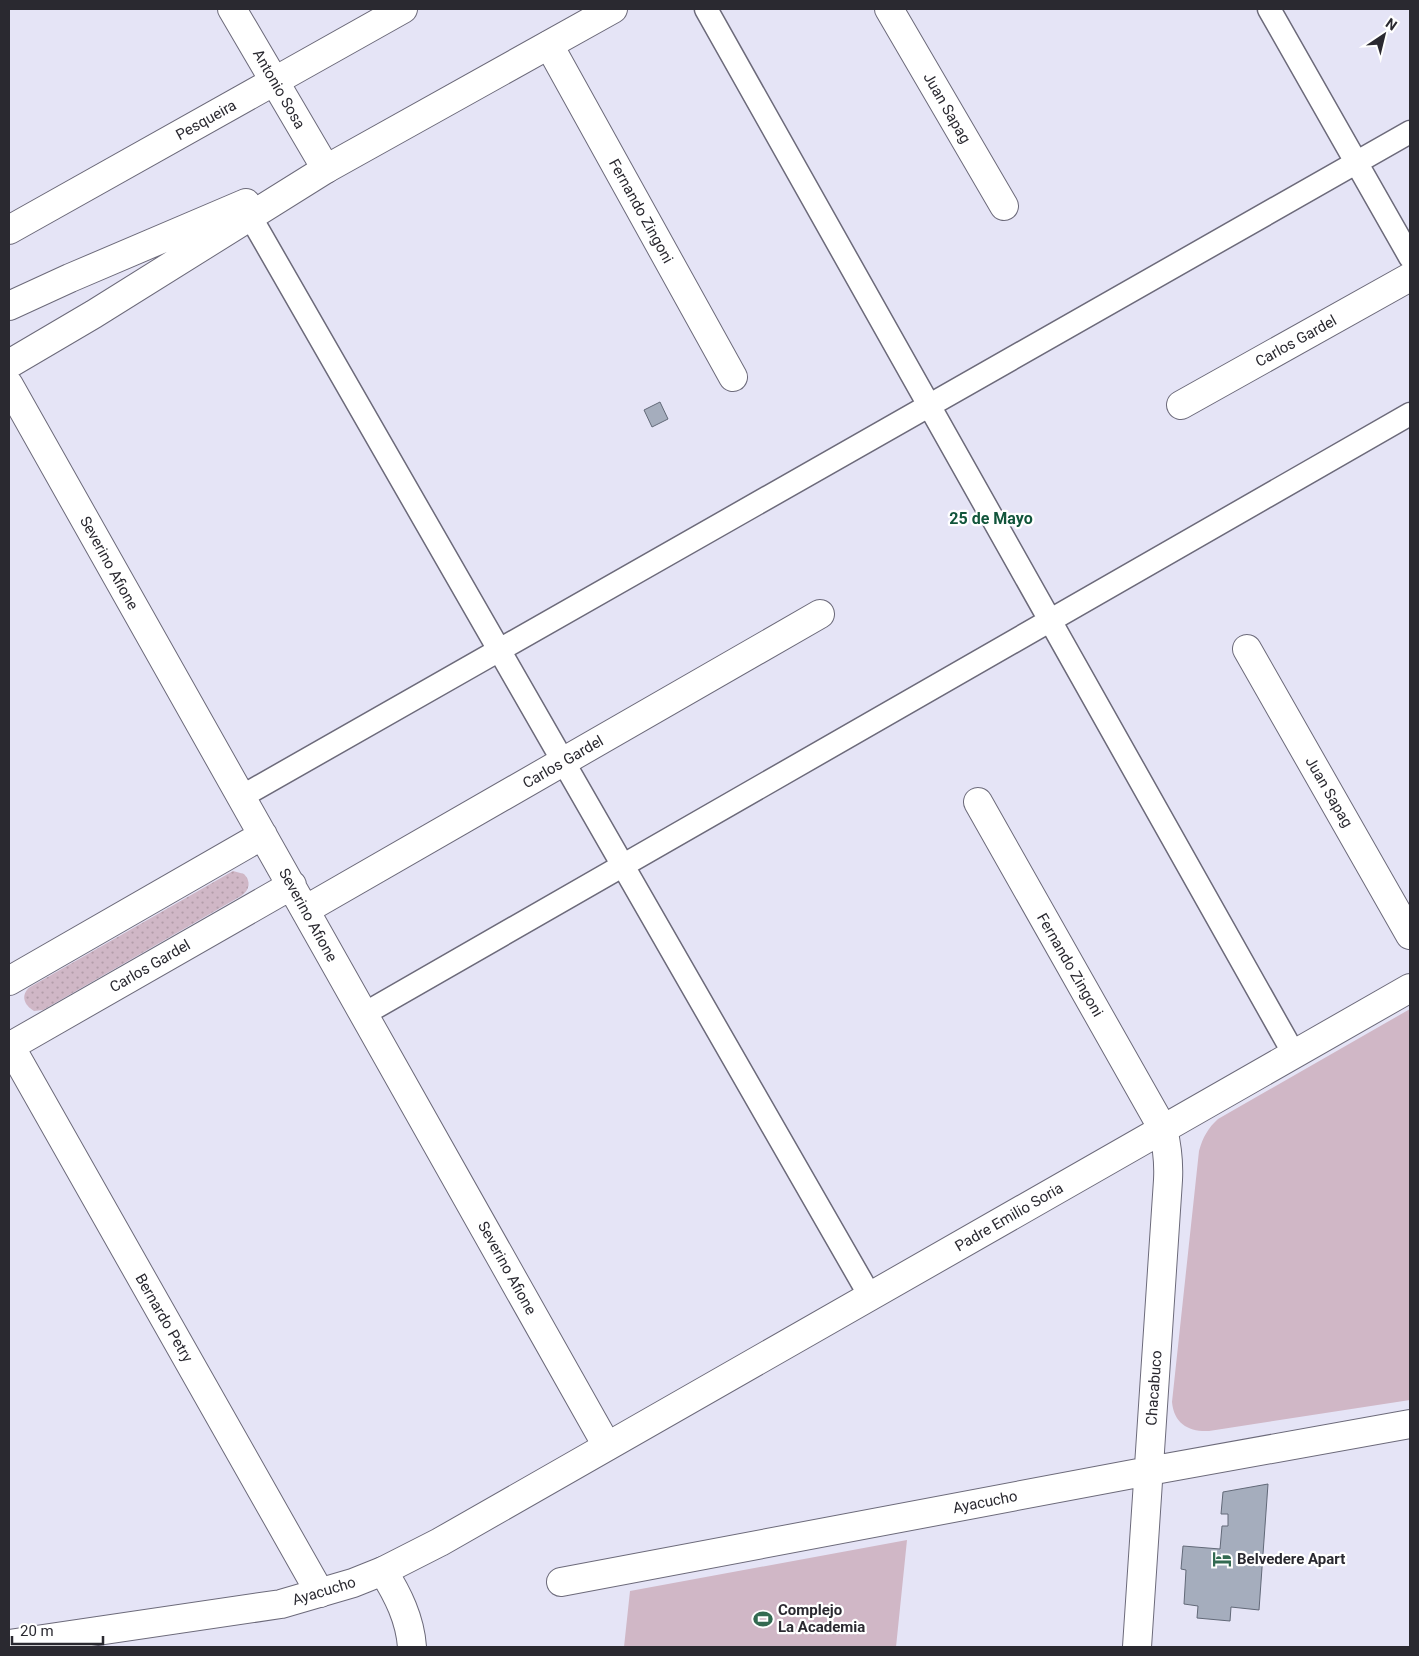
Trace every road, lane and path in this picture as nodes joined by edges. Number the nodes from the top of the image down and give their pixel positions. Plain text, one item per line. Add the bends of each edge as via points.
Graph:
1 (232, 9) edge
2 (403, 9) edge
3 (706, 9) edge
4 (889, 9) edge
5 (1269, 9) edge
6 (602, 12) edge
7 (548, 45) junction
8 (274, 81) junction
9 (1410, 132) edge
10 (1356, 163) junction
11 (326, 169) junction
12 (1004, 206) dead end
13 (250, 216) junction
14 (9, 230) edge
15 (1410, 257) edge
16 (1410, 278) edge
17 (9, 306) edge
18 (9, 364) edge
19 (734, 377) dead end
20 (9, 384) edge
21 (1181, 405) dead end
22 (929, 406) junction
23 (1410, 414) edge
24 (820, 614) dead end
25 (1050, 621) junction
26 (1247, 649) dead end
27 (499, 650) junction
28 (563, 762) junction
29 (241, 797) junction
30 (978, 802) dead end
31 (263, 835) junction
32 (622, 866) junction
33 (292, 885) junction
34 (305, 910) junction
35 (1410, 935) edge
36 (9, 981) edge
37 (1410, 988) edge
38 (364, 1014) junction
39 (9, 1045) edge
40 (1294, 1054) junction
41 (1163, 1129) junction
42 (870, 1296) junction
43 (1410, 1424) edge
44 (607, 1446) junction
45 (1149, 1471) junction
46 (383, 1571) junction
47 (561, 1582) dead end
48 (320, 1593) junction
49 (9, 1644) edge
50 (412, 1647) edge
51 (1137, 1647) edge

1 - 8 street, Antonio Sosa
2 - 8 street, Pesqueira
3 - 22 street
4 - 12 street, Juan Sapag
5 - 10 street
6 - 7 street
7 - 11 street
7 - 19 street, Fernando Zingoni
8 - 11 street, Antonio Sosa
8 - 14 street, Pesqueira
9 - 10 street
10 - 15 street
10 - 22 street
11 - 13 street
11 - 17 street
13 - 18 street
13 - 27 street
16 - 21 street, Carlos Gardel
20 - 29 street, Severino Afione
22 - 25 street
22 - 27 street
23 - 25 street
24 - 28 street, Carlos Gardel
25 - 32 street
25 - 40 street
26 - 35 street, Juan Sapag
27 - 28 street
27 - 29 street
28 - 32 street
28 - 34 street, Carlos Gardel
29 - 31 street, Severino Afione
30 - 41 street, Fernando Zingoni
31 - 33 street, Severino Afione
31 - 36 street
32 - 38 street
32 - 42 street
33 - 34 street, Severino Afione
33 - 39 street, Carlos Gardel
34 - 38 street, Severino Afione
37 - 40 street, Padre Emilio Soria
38 - 44 street, Severino Afione
39 - 48 street, Bernardo Petry
40 - 41 street, Padre Emilio Soria
41 - 42 street, Padre Emilio Soria
41 - 45 street, Chacabuco via 1168,1153 1168,1180
42 - 44 street, Padre Emilio Soria
43 - 45 street, Ayacucho
44 - 46 street, Ayacucho
45 - 47 street, Ayacucho
45 - 51 street, Chacabuco
46 - 48 street, Ayacucho
46 - 50 street via 404,1609
48 - 49 street, Ayacucho via 240,1611

